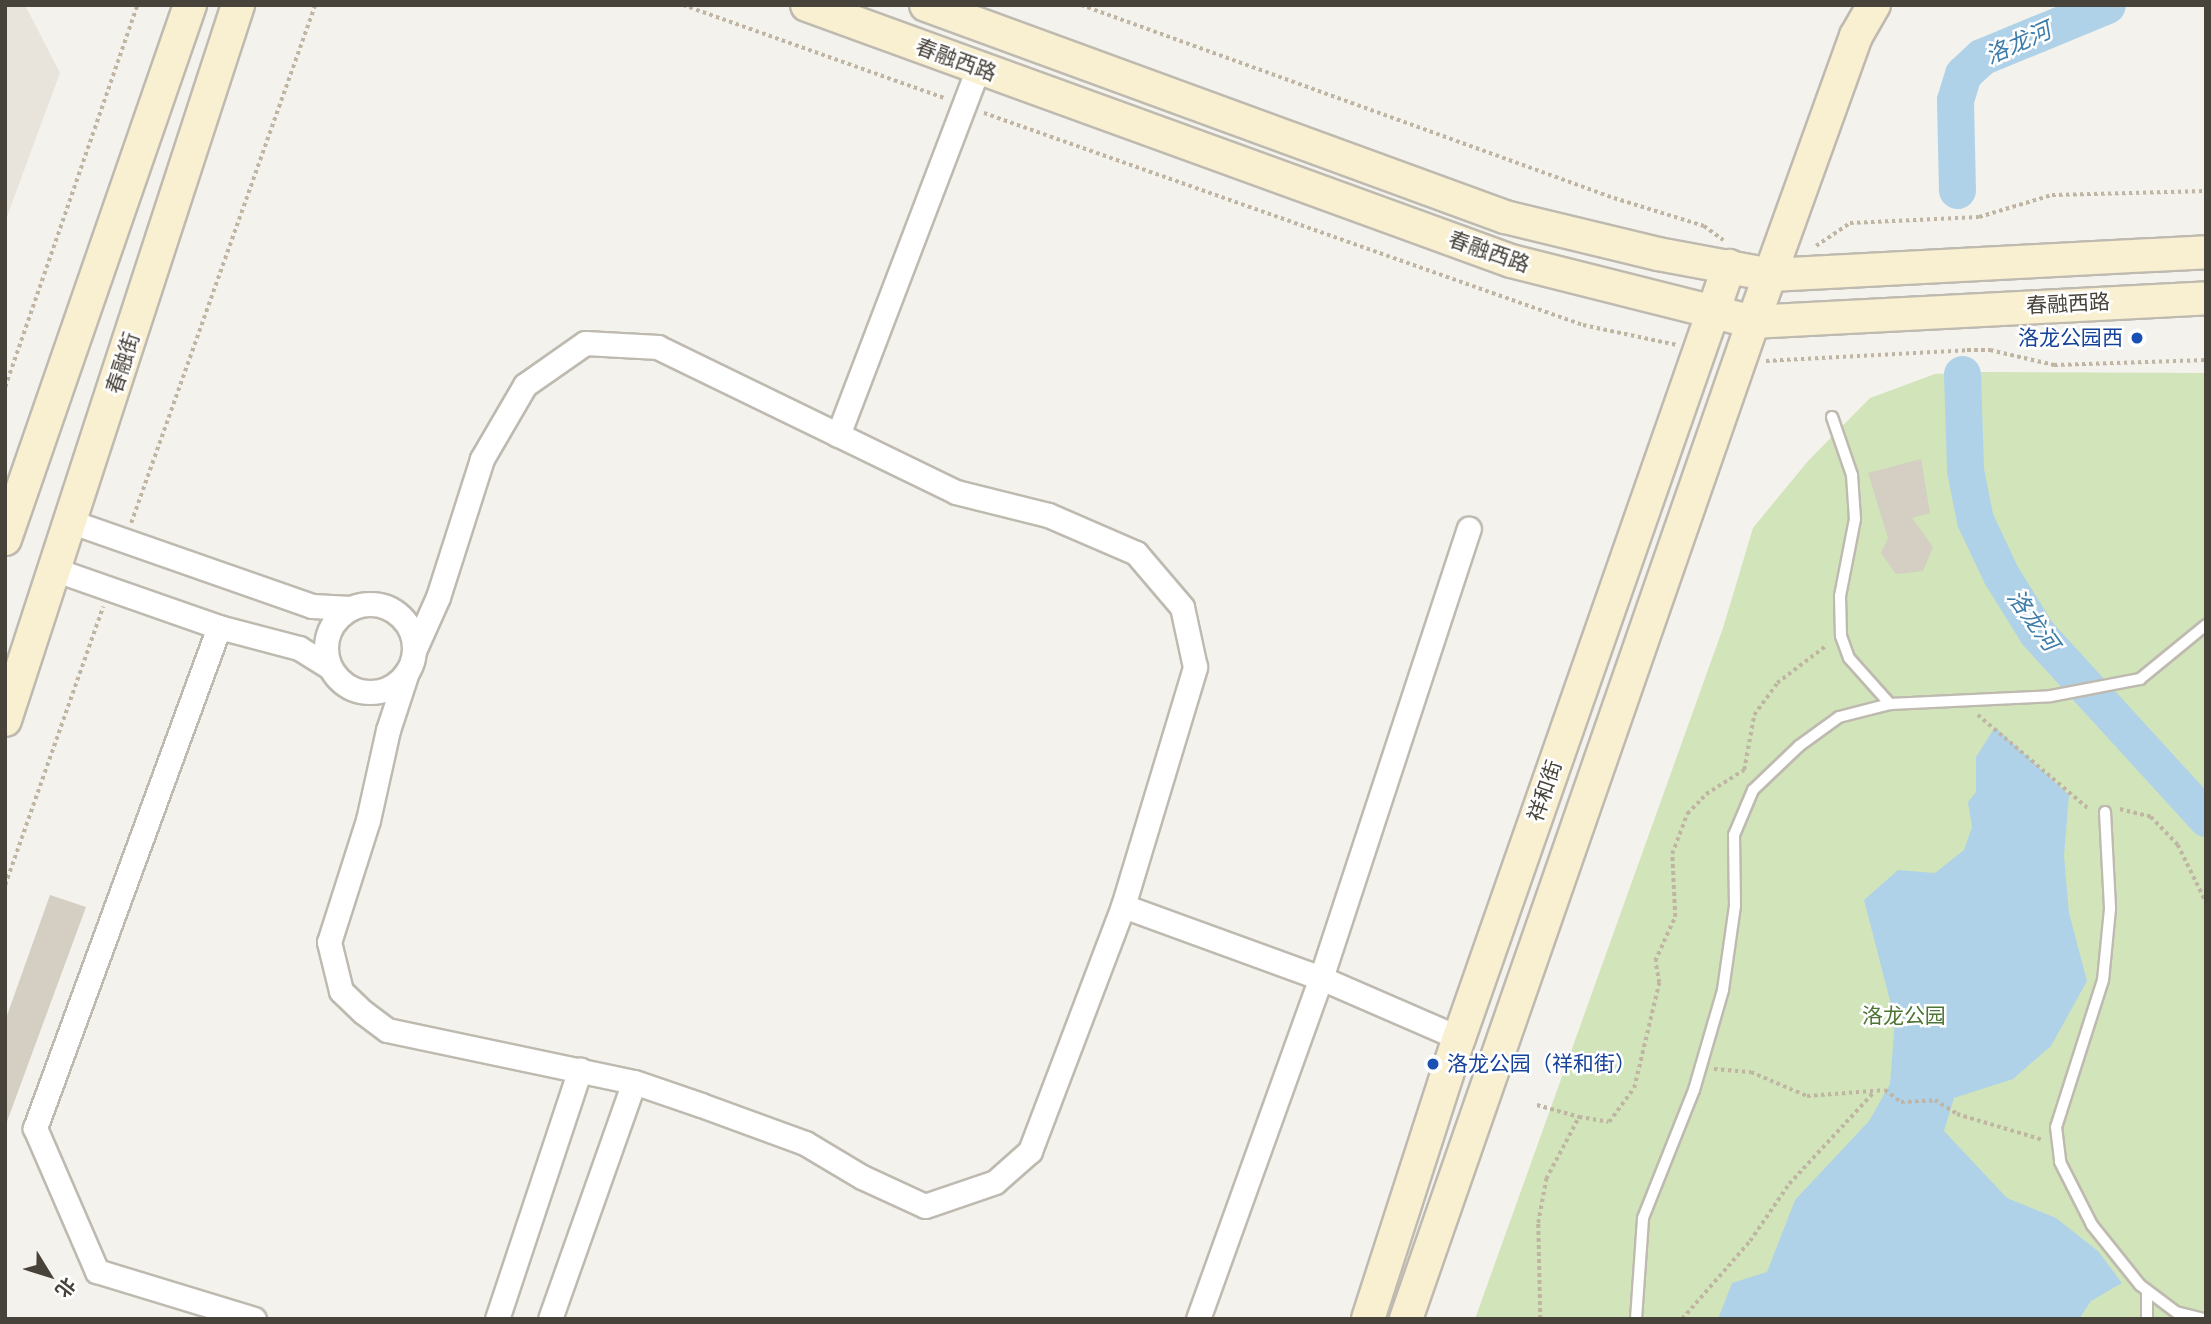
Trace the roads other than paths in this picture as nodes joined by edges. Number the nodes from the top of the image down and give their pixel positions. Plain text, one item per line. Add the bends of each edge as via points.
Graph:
1 (190, 5) edge
2 (238, 5) edge
3 (250, 5) edge
4 (807, 5) edge
5 (926, 5) edge
6 (1874, 5) edge
7 (978, 68) junction
8 (201, 116) junction
9 (2206, 252) edge
10 (1728, 254) junction
11 (1771, 275) junction
12 (2206, 298) edge
13 (1711, 312) junction
14 (1753, 322) junction
15 (1832, 417) dead end
16 (838, 435) junction
17 (72, 522) junction
18 (1469, 529) dead end
19 (5, 539) edge
20 (56, 570) junction
21 (438, 597) junction
22 (351, 608) junction
23 (395, 611) junction
24 (2206, 625) edge
25 (219, 626) junction
26 (410, 662) junction
27 (330, 667) junction
28 (366, 692) junction
29 (1890, 704) junction
30 (5, 720) edge
31 (388, 730) junction
32 (2105, 812) road end
33 (1123, 906) junction
34 (1321, 978) junction
35 (1459, 1038) junction
36 (580, 1069) junction
37 (635, 1082) junction
38 (2147, 1290) junction
39 (2201, 1318) edge
40 (254, 1319) edge
41 (497, 1319) edge
42 (550, 1319) edge
43 (1198, 1319) edge
44 (1368, 1319) edge
45 (1406, 1319) edge
46 (1636, 1319) edge
47 (2147, 1319) edge

1 - 19 main road
2 - 8 main road, 春融街
3 - 8 main road
4 - 7 main road, 春融西路
5 - 10 main road, 春融西路 via 1505,217
6 - 11 main road, 祥和街 via 1856,37
7 - 13 main road, 春融西路 via 1511,261
7 - 16 street
8 - 17 main road, 春融街
9 - 11 main road, 春融西路
10 - 11 main road, 春融西路
10 - 13 main road, 祥和街
11 - 14 main road, 祥和街
12 - 14 main road, 春融西路
13 - 14 main road, 春融西路
13 - 35 main road, 祥和街
14 - 45 main road, 祥和街
15 - 29 lane via 1852,475 1855,519 1840,596 1841,636 1849,658
16 - 21 street via 658,346 585,343 525,385 482,459
16 - 33 street via 956,492 1048,515 1136,553 1182,607 1195,667
17 - 20 main road, 春融街
17 - 22 street via 312,606
18 - 34 street
20 - 25 street
20 - 30 main road, 春融街
21 - 23 street via 418,609
21 - 26 street
22 - 23 street via 374,603
22 - 27 street via 328,633
23 - 26 street via 410,628
24 - 29 lane via 2140,680 2051,696
25 - 27 street via 299,648
25 - 40 street via 35,1128 97,1271
26 - 28 street via 389,688
26 - 31 street
27 - 28 street via 345,684
28 - 31 street via 382,711
29 - 46 lane via 1839,717 1799,746 1753,790 1734,835 1735,906 1723,990 1701,1068 1643,1218
31 - 36 street via 368,820 329,942 341,991 387,1030
32 - 38 lane via 2110,909 2103,979 2056,1127 2060,1162 2092,1225
33 - 34 street
33 - 37 street via 1030,1151 995,1182 925,1206 862,1177 805,1143
34 - 35 street
34 - 43 street
35 - 44 main road, 祥和街
36 - 37 street
36 - 41 street
37 - 42 street
38 - 39 lane via 2176,1312
38 - 47 lane

